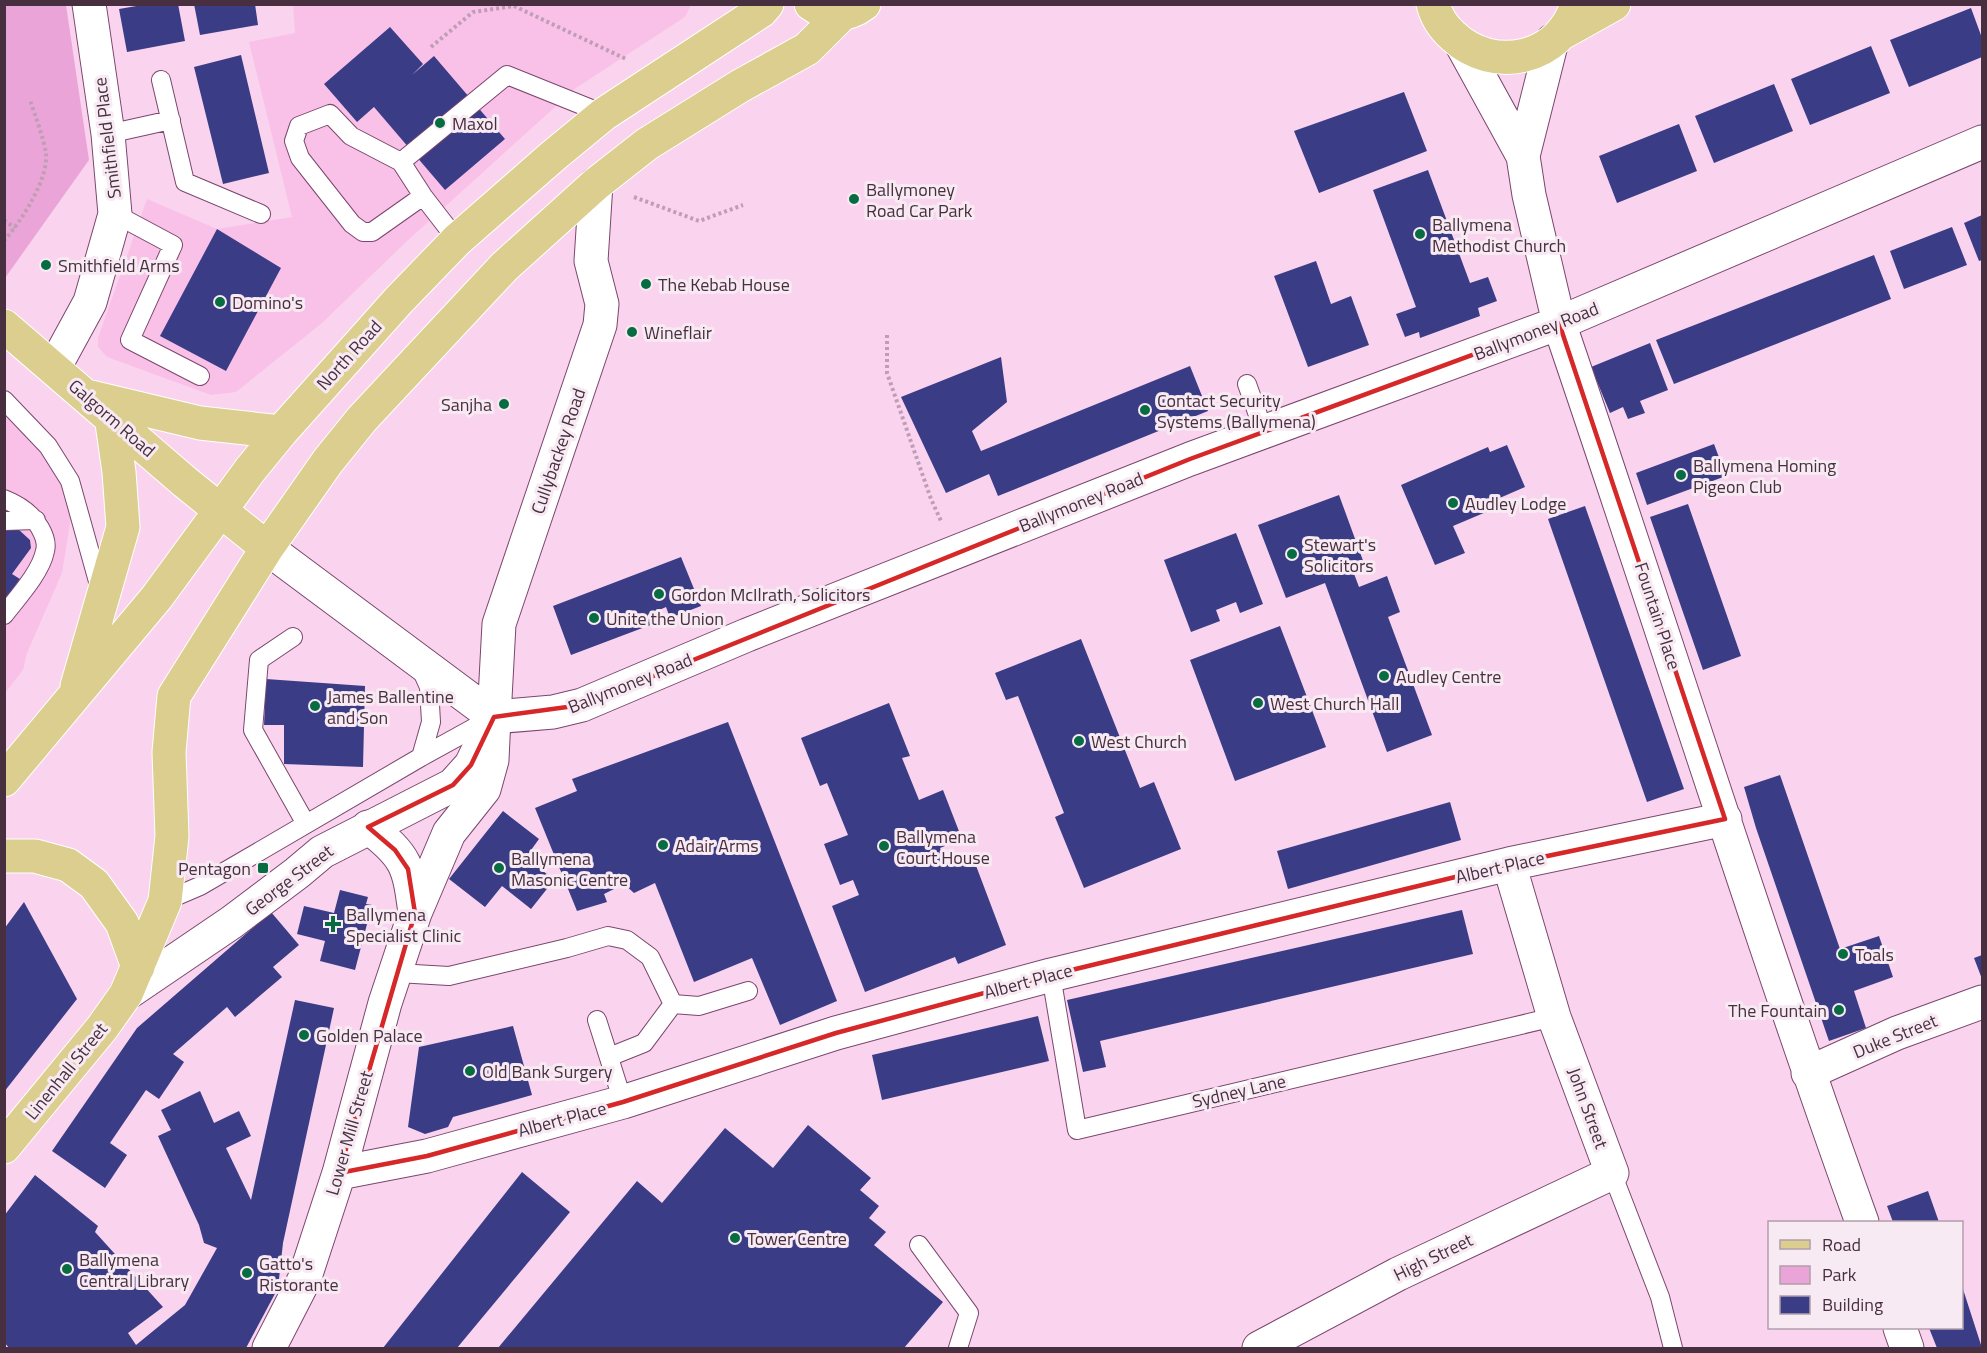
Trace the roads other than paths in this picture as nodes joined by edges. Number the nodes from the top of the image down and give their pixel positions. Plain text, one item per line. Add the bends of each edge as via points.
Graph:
1 (89, 4) edge
2 (767, 4) edge
3 (1577, 4) edge
4 (1614, 4) edge
5 (1429, 6) edge
6 (839, 8) edge
7 (1557, 37) junction
8 (1462, 45) junction
9 (160, 80) dead end
10 (604, 114) junction
11 (171, 120) junction
12 (108, 134) junction
13 (1983, 142) edge
14 (1523, 156) junction
15 (401, 162) junction
16 (596, 184) junction
17 (423, 196) junction
18 (116, 214) junction
19 (261, 214) dead end
20 (457, 240) junction
21 (1559, 323) junction
22 (4, 326) edge
23 (54, 368) junction
24 (200, 376) dead end
25 (1247, 384) dead end
26 (4, 400) edge
27 (99, 406) junction
28 (281, 432) junction
29 (1264, 432) junction
30 (4, 499) edge
31 (220, 510) junction
32 (36, 520) junction
33 (4, 521) edge
34 (267, 548) junction
35 (103, 599) junction
36 (4, 615) edge
37 (293, 637) dead end
38 (417, 659) junction
39 (73, 699) junction
40 (494, 717) junction
41 (421, 757) junction
42 (4, 780) edge
43 (1725, 819) junction
44 (306, 824) junction
45 (368, 828) junction
46 (4, 856) edge
47 (1509, 864) junction
48 (165, 901) junction
49 (416, 913) junction
50 (397, 973) junction
51 (1050, 975) junction
52 (132, 981) junction
53 (748, 991) dead end
54 (1983, 1002) edge
55 (674, 1004) junction
56 (1554, 1017) junction
57 (597, 1020) dead end
58 (609, 1057) junction
59 (1808, 1073) junction
60 (623, 1102) junction
61 (4, 1147) edge
62 (339, 1173) junction
63 (1612, 1173) junction
64 (1862, 1221) edge
65 (919, 1245) dead end
66 (1900, 1329) edge
67 (269, 1348) edge
68 (958, 1348) edge
69 (1259, 1348) edge
70 (1673, 1348) edge
71 (1907, 1348) edge

1 - 12 street, Smithfield Place
2 - 10 main road, North Road
3 - 7 main road
4 - 7 main road
5 - 8 main road
6 - 16 main road, Linenhall Street via 807,49 647,144
7 - 8 main road via 1546,47 1505,58 1483,55
7 - 14 street, Fountain Place
8 - 14 street, Fountain Place
9 - 11 lane
10 - 15 lane via 507,75
10 - 20 main road, North Road
11 - 12 lane
11 - 19 lane via 185,182
12 - 18 street, Smithfield Place
13 - 21 street, Ballymoney Road
14 - 21 street, Fountain Place
15 - 17 lane
15 - 17 lane via 351,136 330,114 299,126 294,141 300,158 352,224 363,232 372,232
16 - 34 main road, Linenhall Street via 504,267 362,419
16 - 40 street, Cullybackey Road via 591,261 603,304 600,325 499,624
17 - 20 lane
18 - 23 street, Smithfield Place via 90,302
18 - 24 lane via 174,245 130,340
20 - 28 main road, North Road
21 - 29 street, Ballymoney Road
21 - 43 street, Fountain Place
22 - 23 main road, Galgorm Road
23 - 27 main road, Galgorm Road
25 - 29 lane
26 - 35 lane via 48,446 70,482
27 - 28 main road
27 - 31 main road, Galgorm Road
27 - 35 main road via 122,499 123,527
28 - 31 main road, North Road
29 - 40 street, Ballymoney Road via 747,634 582,705 553,712
30 - 32 lane
31 - 34 main road
31 - 39 main road, North Road via 157,597
32 - 33 lane
32 - 36 lane via 46,549 30,581
34 - 38 street
34 - 48 main road, Linenhall Street via 174,696 169,752 172,836
35 - 39 main road
37 - 44 lane via 259,660 252,730
38 - 40 street
38 - 41 lane via 429,687 431,722
39 - 42 main road, North Road
40 - 41 lane
40 - 45 street, George Street via 471,765 453,785
40 - 49 street, Lower Mill Street via 492,760 484,789 448,833
41 - 44 lane
43 - 47 street, Albert Place
43 - 59 street, Fountain Place
44 - 48 lane via 200,886
45 - 49 street, Lower Mill Street via 395,850 408,869
45 - 52 street, George Street via 322,852 232,922
46 - 52 main road via 35,856 68,865 94,884 122,923
47 - 51 street, Albert Place
47 - 56 street, John Street
48 - 52 main road, Linenhall Street
49 - 50 street, Lower Mill Street
50 - 55 lane via 449,976 608,936 627,940 650,957
50 - 62 street, Lower Mill Street
51 - 56 lane, Sydney Lane via 1077,1130
51 - 60 street, Albert Place via 836,1033
52 - 61 main road, Linenhall Street via 102,1028
53 - 55 lane via 699,1006
54 - 59 street, Duke Street via 1897,1033
55 - 58 lane via 644,1043
56 - 63 street, John Street
57 - 58 lane
58 - 60 lane
59 - 64 street, Fountain Place
60 - 62 street, Albert Place via 427,1156
62 - 67 street, Lower Mill Street via 304,1280
63 - 69 street, High Street via 1398,1274
63 - 70 lane, John Street via 1660,1297
65 - 68 lane via 969,1313
66 - 71 street

